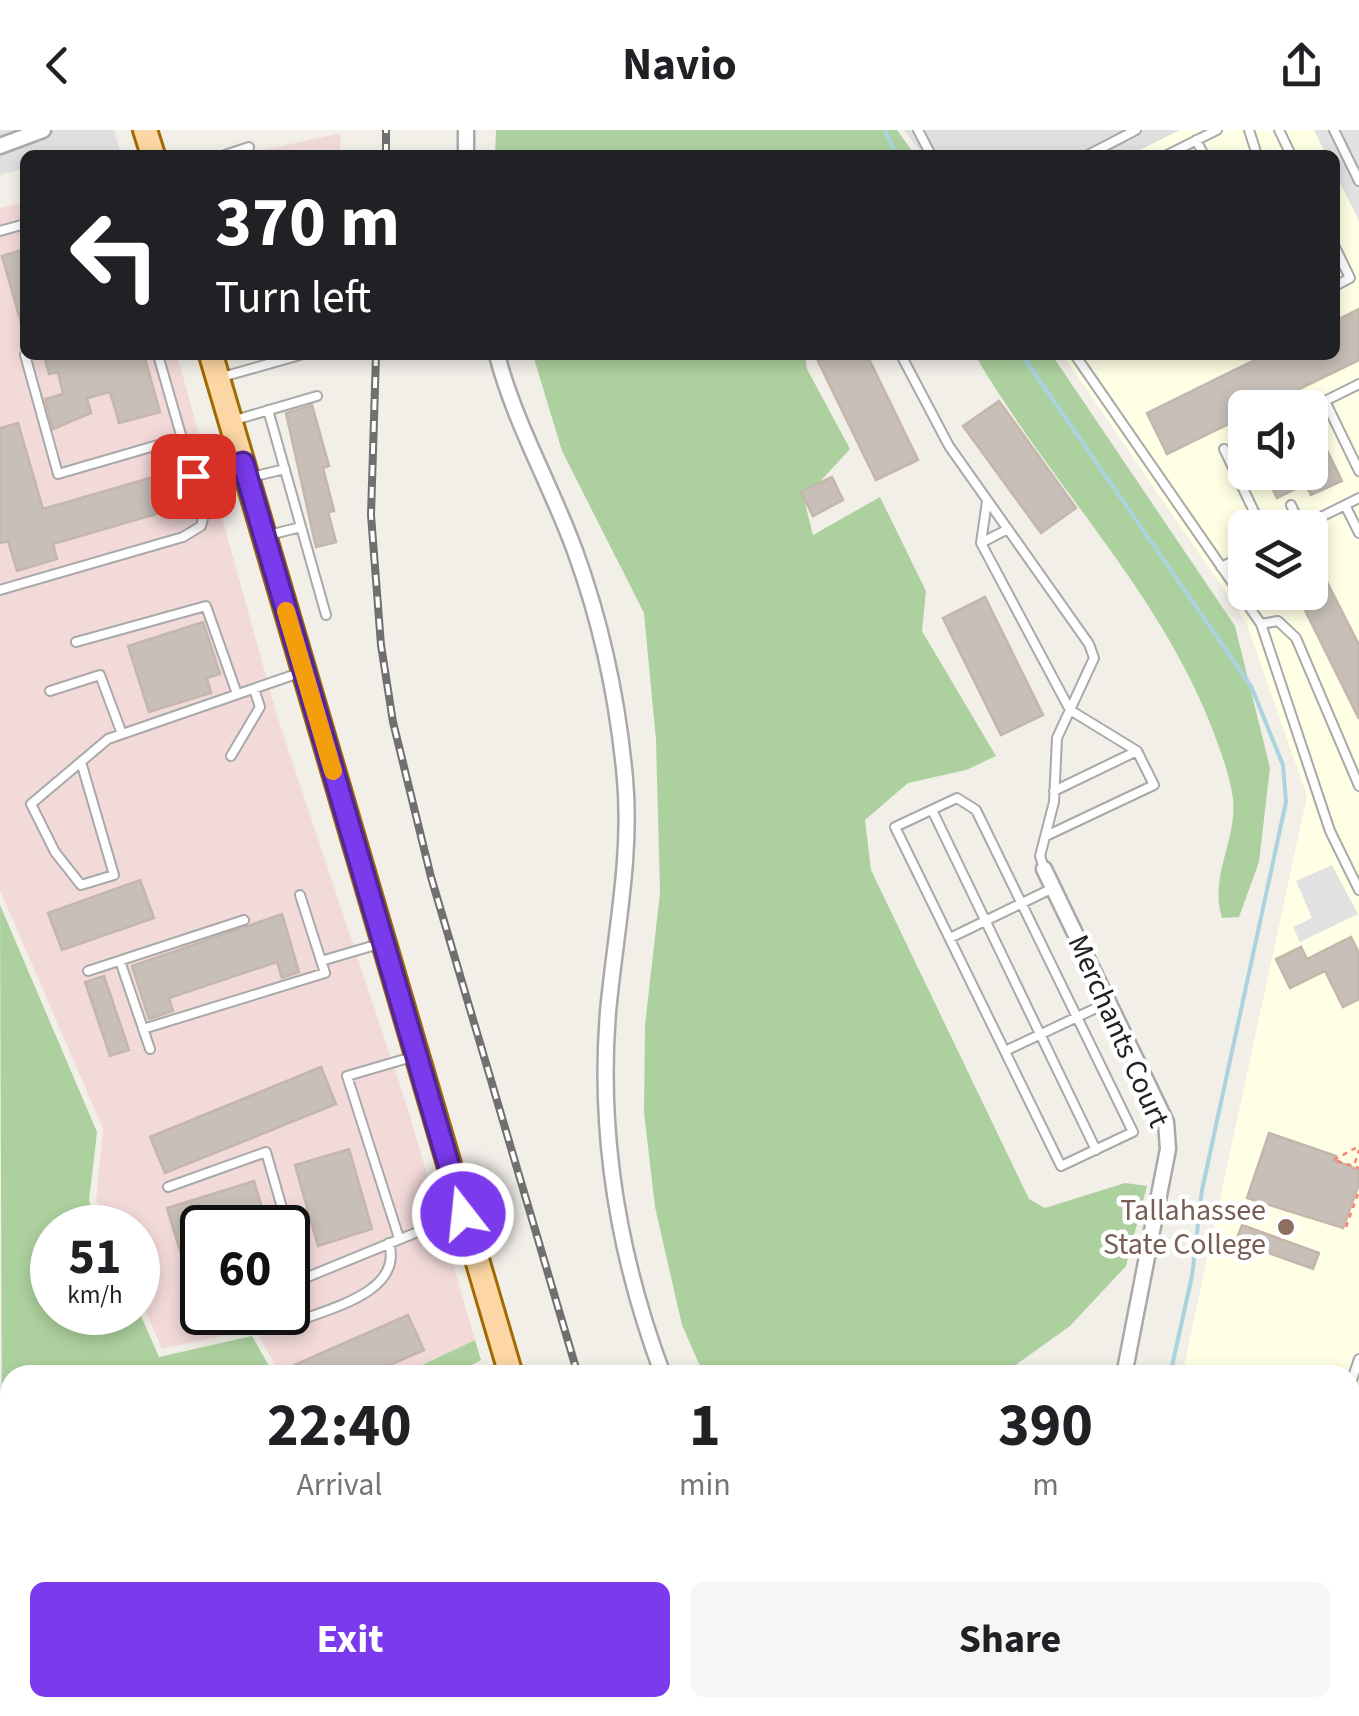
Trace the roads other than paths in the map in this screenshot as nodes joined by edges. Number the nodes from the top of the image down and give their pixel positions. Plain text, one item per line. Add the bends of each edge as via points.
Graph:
1 (44, 130) edge
2 (1105, 130) edge
3 (1136, 130) edge
4 (1217, 130) edge
5 (1334, 130) edge
6 (1196, 140) junction
7 (1112, 143) junction
8 (0, 146) edge
9 (250, 147) dead end
10 (240, 150) edge
11 (1098, 150) edge
12 (1177, 150) edge
13 (1201, 150) edge
14 (1359, 181) edge
15 (1340, 257) edge
16 (1340, 283) edge
17 (25, 360) edge
18 (159, 360) edge
19 (213, 360) edge
20 (282, 360) edge
21 (498, 360) edge
22 (904, 360) edge
23 (1078, 360) edge
24 (218, 378) junction
25 (1359, 384) edge
26 (316, 396) dead end
27 (268, 410) junction
28 (230, 421) junction
29 (182, 438) junction
30 (1224, 449) dead end
31 (284, 468) junction
32 (245, 471) junction
33 (1359, 471) edge
34 (193, 476) junction
35 (1359, 498) edge
36 (987, 500) junction
37 (1345, 504) junction
38 (1291, 505) dead end
39 (1253, 510) edge
40 (1293, 510) edge
41 (1328, 513) edge
42 (301, 527) junction
43 (1008, 530) junction
44 (1359, 533) edge
45 (264, 536) junction
46 (981, 543) junction
47 (1228, 564) edge
48 (1221, 567) junction
49 (0, 590) edge
50 (326, 615) dead end
51 (1261, 624) junction
52 (76, 642) dead end
53 (304, 671) junction
54 (254, 688) junction
55 (50, 691) dead end
56 (237, 694) junction
57 (1070, 710) junction
58 (122, 734) junction
59 (1138, 752) junction
60 (231, 756) dead end
61 (81, 762) junction
62 (1359, 786) edge
63 (1054, 790) junction
64 (932, 810) junction
65 (1046, 836) junction
66 (1044, 869) joint
67 (1053, 888) junction
68 (1359, 890) edge
69 (300, 895) dead end
70 (1021, 903) junction
71 (244, 920) dead end
72 (985, 921) junction
73 (950, 938) junction
74 (383, 943) junction
75 (120, 961) junction
76 (321, 961) junction
77 (88, 972) dead end
78 (1109, 1002) junction
79 (1076, 1017) junction
80 (144, 1029) junction
81 (1040, 1034) junction
82 (150, 1049) dead end
83 (1005, 1051) junction
84 (416, 1055) junction
85 (1096, 1150) junction
86 (168, 1187) dead end
87 (281, 1205) edge
88 (463, 1214) junction
89 (399, 1238) junction
90 (389, 1243) junction
91 (310, 1278) edge
92 (310, 1316) edge
93 (508, 1365) edge
94 (659, 1365) edge
95 (1126, 1365) edge

1 - 8 street
2 - 7 lane
3 - 7 lane
4 - 6 lane
5 - 14 lane
6 - 12 lane
6 - 13 lane
7 - 11 lane
9 - 10 lane
15 - 16 lane via 1350,278
17 - 29 lane via 58,474
18 - 29 lane
19 - 24 main road
20 - 24 lane
21 - 94 street via 592,602 618,719 626,833 605,1080 610,1166 638,1306
22 - 36 lane via 949,446
23 - 48 lane
24 - 28 main road
25 - 33 lane via 1325,401
26 - 27 lane
27 - 28 lane
27 - 31 lane
28 - 32 main road
29 - 34 lane
30 - 39 lane
31 - 32 lane
31 - 42 lane
32 - 34 lane
32 - 45 main road
34 - 49 lane via 204,516 191,533
35 - 37 lane
36 - 43 lane
36 - 46 lane
37 - 41 lane
37 - 44 lane
38 - 40 lane
42 - 45 lane
42 - 50 lane
43 - 46 lane
43 - 57 lane via 1094,658
45 - 53 main road
46 - 57 lane
47 - 48 lane
48 - 51 lane
51 - 62 lane via 1278,621 1296,638
51 - 68 lane via 1330,831
52 - 56 lane via 206,606
53 - 54 lane
53 - 74 main road
54 - 56 lane
54 - 60 lane via 260,707
55 - 58 lane via 100,675
56 - 58 lane
57 - 59 lane
57 - 63 lane via 1057,738
58 - 61 lane
59 - 63 lane
59 - 65 lane via 1154,785
61 - 61 lane via 114,874 81,885 31,804
63 - 65 lane
64 - 70 lane via 957,798 969,802
64 - 72 lane
64 - 73 lane via 895,827
65 - 66 lane
66 - 67 street, Merchants Court
67 - 70 lane
67 - 78 street, Merchants Court
69 - 76 lane
70 - 72 lane
70 - 79 lane
71 - 75 lane
72 - 73 lane
72 - 81 lane
73 - 83 lane
74 - 76 lane
74 - 84 main road
75 - 77 lane
75 - 80 lane
76 - 80 lane via 324,973
78 - 79 lane
78 - 95 street, Merchants Court via 1168,1138
79 - 81 lane
79 - 85 lane via 1133,1132
80 - 82 lane
81 - 83 lane
81 - 85 lane
83 - 85 lane via 1061,1166
84 - 88 main road
84 - 89 lane via 347,1076
86 - 87 lane via 266,1152
88 - 89 lane
88 - 93 main road
89 - 90 lane
90 - 91 lane
90 - 92 lane via 394,1260 387,1276 370,1291

